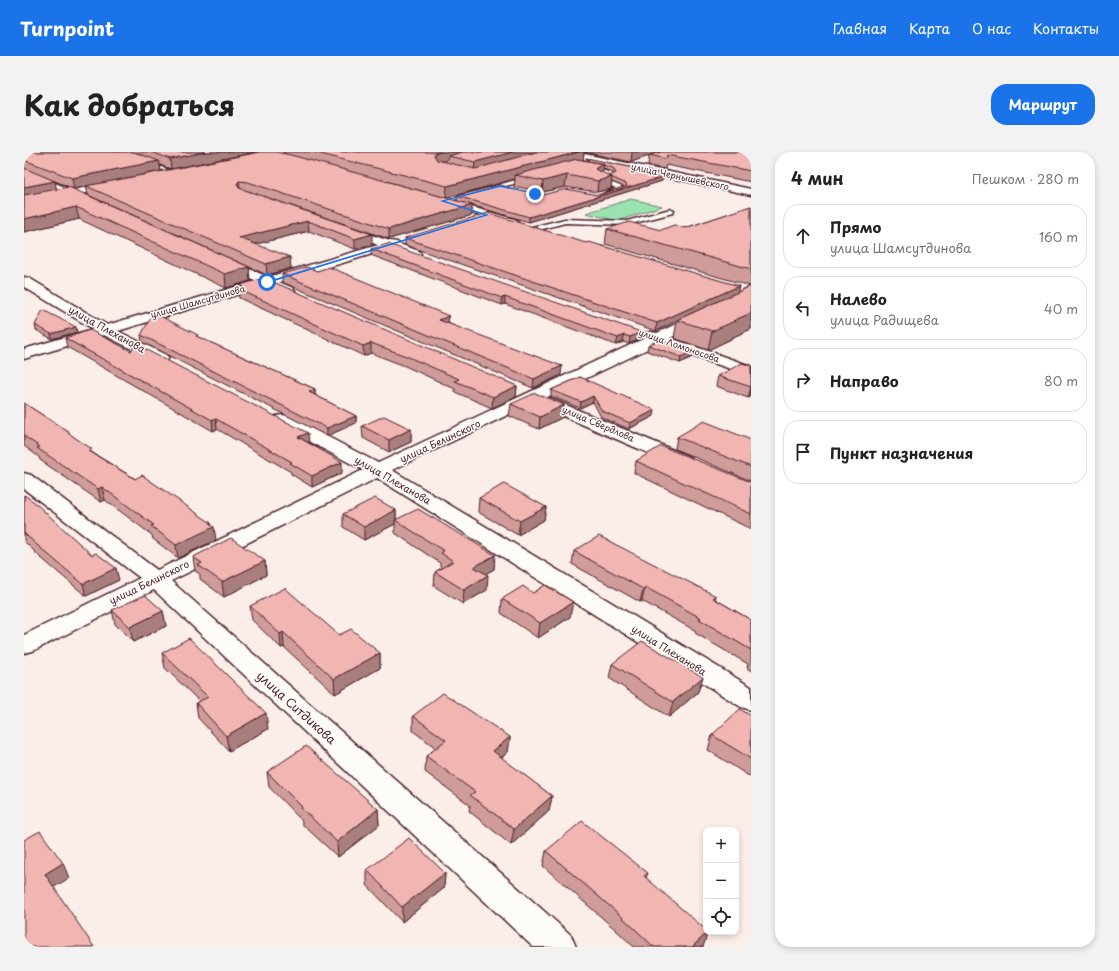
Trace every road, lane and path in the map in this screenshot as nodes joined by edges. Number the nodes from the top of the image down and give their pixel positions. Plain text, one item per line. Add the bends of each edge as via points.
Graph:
1 (116, 152) edge
2 (563, 152) edge
3 (599, 160) junction
4 (651, 160) dead end
5 (630, 166) junction
6 (178, 172) joint
7 (24, 173) edge
8 (158, 176) edge
9 (538, 176) edge
10 (127, 182) edge
11 (500, 186) junction
12 (514, 189) edge
13 (751, 192) edge
14 (72, 193) junction
15 (597, 196) edge
16 (438, 200) joint
17 (24, 203) edge
18 (100, 206) edge
19 (670, 211) dead end
20 (487, 215) junction
21 (465, 222) edge
22 (332, 225) edge
23 (535, 229) junction
24 (557, 235) edge
25 (412, 238) edge
26 (390, 245) junction
27 (209, 255) edge
28 (427, 258) edge
29 (24, 281) edge
30 (267, 282) junction
31 (746, 291) edge
32 (303, 297) edge
33 (105, 330) junction
34 (636, 331) edge
35 (658, 339) junction
36 (24, 354) edge
37 (175, 365) edge
38 (751, 371) edge
39 (527, 393) junction
40 (266, 412) edge
41 (693, 465) edge
42 (378, 470) junction
43 (24, 479) edge
44 (155, 579) junction
45 (24, 645) edge
46 (751, 700) edge
47 (558, 947) edge

1 - 6 lane
2 - 3 street, улица Чернышевского
3 - 5 street, улица Чернышевского
3 - 15 lane via 575,166 610,174 611,176 598,180 622,189
4 - 5 street
5 - 13 street, улица Чернышевского
6 - 8 street
7 - 14 street
9 - 11 lane
10 - 14 street
11 - 12 lane
11 - 16 lane
14 - 17 street
14 - 18 street
16 - 20 street
19 - 23 lane via 627,223 566,221
20 - 21 street
20 - 23 street
22 - 26 street
23 - 24 street
25 - 26 street, улица Шамсутдинова
26 - 28 street
26 - 30 street, улица Шамсутдинова
27 - 30 street
29 - 33 street, улица Плеханова
30 - 32 street
30 - 33 street, улица Шамсутдинова
31 - 35 street, улица Белинского
33 - 36 street, улица Шамсутдинова
33 - 37 street, улица Плеханова
34 - 35 street, улица Ломоносова
35 - 38 street, улица Ломоносова
35 - 39 street, улица Белинского
39 - 41 street, улица Свердлова
39 - 42 street, улица Белинского
40 - 42 street, улица Плеханова
42 - 44 street, улица Белинского
42 - 46 street, улица Плеханова
43 - 44 street, улица Ситдикова
44 - 45 street, улица Белинского
44 - 47 street, улица Ситдикова

